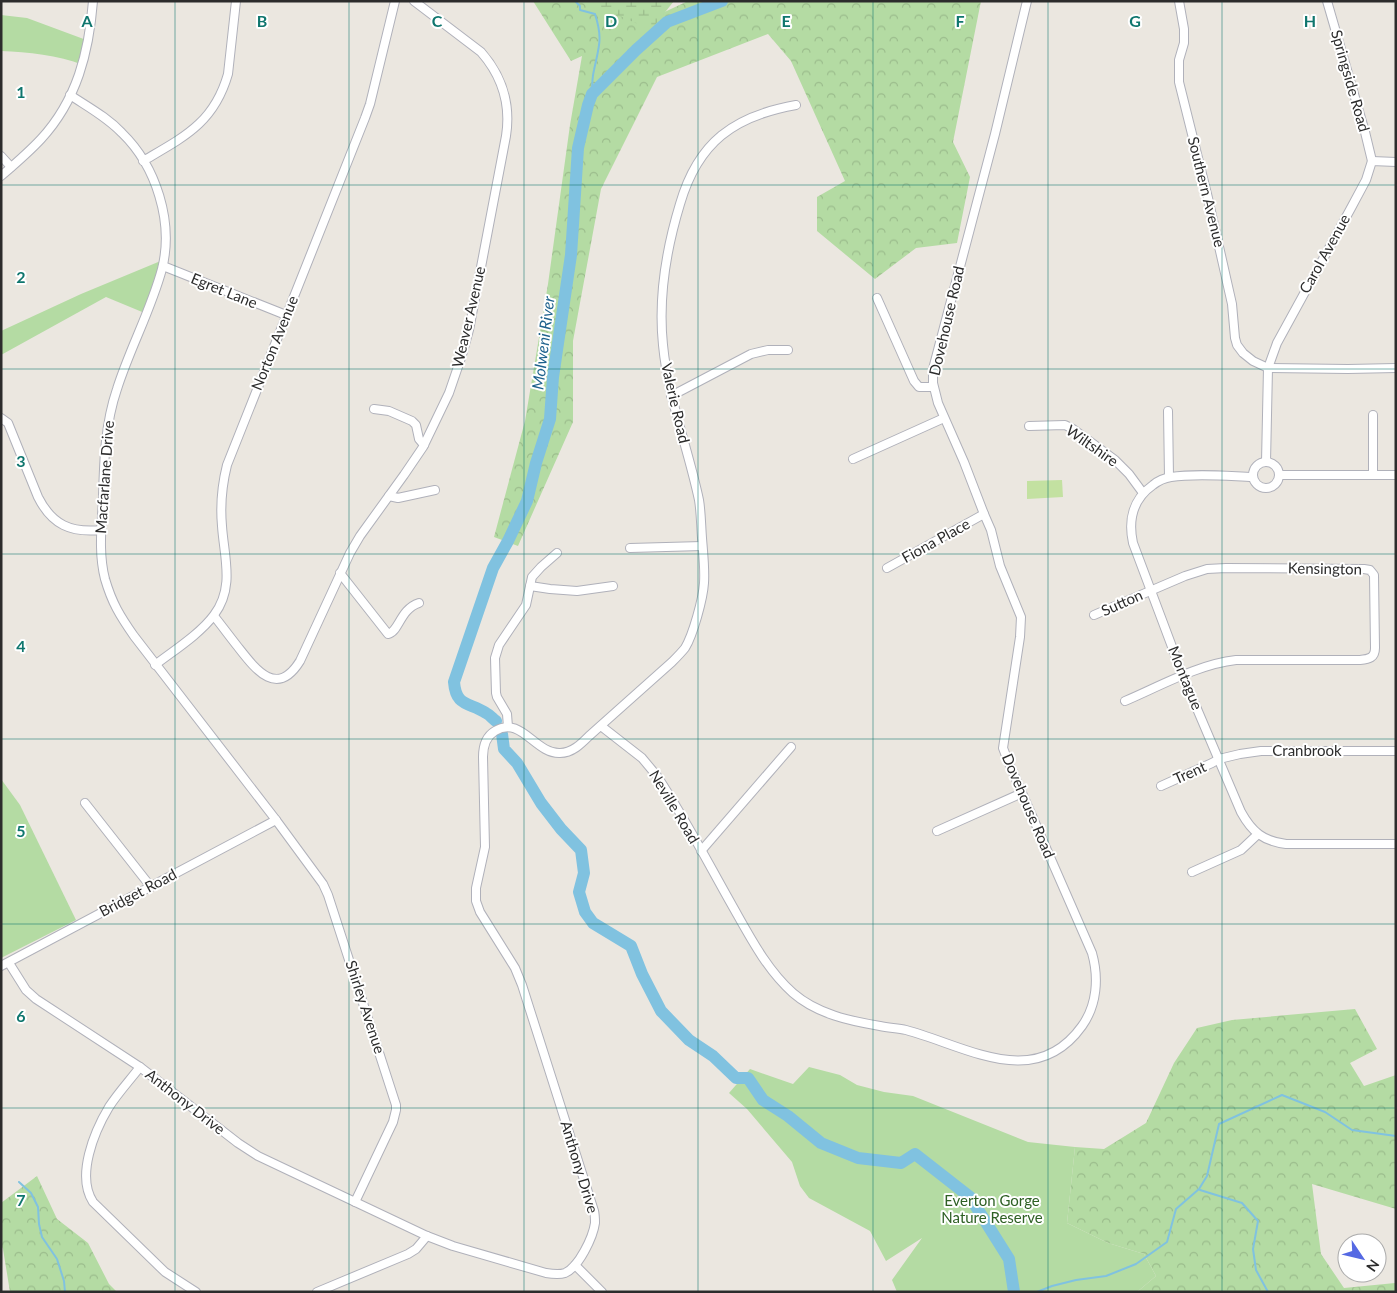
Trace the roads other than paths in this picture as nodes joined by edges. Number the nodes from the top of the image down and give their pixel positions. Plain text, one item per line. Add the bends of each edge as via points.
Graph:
1 (93, 1) edge
2 (236, 1) edge
3 (395, 1) edge
4 (414, 1) edge
5 (1027, 1) edge
6 (1179, 1) edge
7 (1327, 1) edge
8 (70, 95) junction
9 (796, 105) dead end
10 (1, 156) edge
11 (144, 161) junction
12 (1372, 161) junction
13 (1396, 162) edge
14 (11, 167) junction
15 (1, 176) edge
16 (163, 266) junction
17 (877, 298) dead end
18 (286, 315) junction
19 (788, 350) dead end
20 (1268, 368) junction
21 (1396, 368) edge
22 (934, 388) junction
23 (671, 396) junction
24 (374, 408) dead end
25 (1168, 411) dead end
26 (1373, 415) dead end
27 (1, 418) edge
28 (944, 418) junction
29 (1028, 426) dead end
30 (424, 445) junction
31 (853, 459) dead end
32 (1266, 462) junction
33 (1374, 474) junction
34 (1396, 475) edge
35 (1279, 476) junction
36 (1169, 477) junction
37 (1253, 477) junction
38 (435, 490) dead end
39 (1143, 493) junction
40 (389, 496) junction
41 (984, 514) junction
42 (101, 530) junction
43 (702, 546) junction
44 (630, 548) dead end
45 (557, 553) dead end
46 (887, 568) dead end
47 (340, 573) junction
48 (530, 586) junction
49 (613, 586) dead end
50 (1151, 590) junction
51 (419, 603) dead end
52 (1094, 615) dead end
53 (214, 616) junction
54 (155, 665) junction
55 (1183, 676) junction
56 (1125, 701) dead end
57 (601, 726) junction
58 (508, 727) junction
59 (791, 747) dead end
60 (1396, 751) edge
61 (1219, 759) junction
62 (1161, 786) dead end
63 (1022, 793) junction
64 (85, 803) dead end
65 (276, 820) junction
66 (938, 831) dead end
67 (1258, 834) junction
68 (1396, 844) edge
69 (701, 851) junction
70 (1192, 872) dead end
71 (150, 887) junction
72 (5, 964) edge
73 (140, 1067) junction
74 (355, 1202) junction
75 (428, 1236) junction
76 (575, 1265) junction
77 (196, 1292) edge
78 (317, 1292) edge
79 (602, 1292) edge

1 - 8 street via 86,52
2 - 11 street via 228,74 215,105 189,134
3 - 18 street, Norton Avenue via 370,104
4 - 30 street, Weaver Avenue via 487,59 502,85 508,112 469,330 449,393
5 - 22 street, Dovehouse Road via 933,369
6 - 20 street, Southern Avenue via 1184,44 1179,60 1179,82 1230,297 1235,338 1243,353
7 - 12 street, Springside Road
8 - 11 street, Macfarlane Drive via 115,126
8 - 14 street via 56,121
9 - 23 street, Valerie Road via 768,111 730,128 710,146 683,192 662,285 663,348
10 - 14 street
11 - 16 street, Macfarlane Drive via 162,207 165,235
12 - 13 street
12 - 20 street, Carol Avenue via 1366,180 1277,343
14 - 15 street
16 - 18 street, Egret Lane
16 - 42 street, Macfarlane Drive via 110,410
17 - 22 street via 914,381 919,388
18 - 53 street, Norton Avenue via 225,474 221,500 227,576 222,600
19 - 23 street via 750,354
20 - 21 street
20 - 32 street, Carol Avenue
22 - 28 street, Dovehouse Road
23 - 43 street, Valerie Road via 699,501
24 - 30 street via 412,422
25 - 36 street
26 - 33 street
27 - 42 street via 8,423 38,497 50,516 69,528
28 - 31 street
28 - 41 street, Dovehouse Road
29 - 39 street, Wiltshire via 1065,425 1073,429 1115,460
30 - 40 street, Weaver Avenue
32 - 35 street via 1277,468
32 - 37 street via 1258,465
33 - 34 street
33 - 35 street
35 - 37 street via 1273,487 1265,489 1257,485
36 - 37 street, Montague
36 - 39 street, Montague
38 - 40 street via 398,498
39 - 50 street, Montague via 1131,517 1131,532
40 - 47 street, Weaver Avenue via 360,536
41 - 46 street, Fiona Place
41 - 63 street, Dovehouse Road via 1000,566 1021,617 1004,748
42 - 54 street, Macfarlane Drive via 101,556 116,611
43 - 44 street
43 - 57 street, Valerie Road via 702,596 685,647
45 - 48 street via 534,574
47 - 51 street via 388,634 394,632 407,610
47 - 53 street, Weaver Avenue via 300,661 289,675 282,678 268,678 257,670
48 - 49 street via 577,590
48 - 58 street via 526,605 496,654 496,693 507,714
50 - 52 street, Sutton
50 - 55 street, Montague
50 - 55 street, Kensington via 1207,569 1364,569 1374,575 1375,648 1371,658 1236,660
53 - 54 street, Norton Avenue
54 - 65 street, Macfarlane Drive
55 - 56 street
55 - 61 street, Montague
57 - 58 street via 576,748 560,754
57 - 69 street, Neville Road via 650,767
58 - 76 street, Anthony Drive via 490,734 483,751 485,847 476,901 522,985 594,1211 592,1233
59 - 69 street
60 - 61 street, Cranbrook via 1249,752
61 - 62 street, Trent
61 - 67 street, Montague via 1241,812
63 - 66 street
63 - 69 street, Dovehouse Road via 1089,947 1096,975 1090,1012 1080,1029 1060,1048 1032,1060 1010,1062 988,1057 911,1032 828,1014 806,1003 787,987 761,954
64 - 71 street
65 - 71 street, Bridget Road
65 - 74 street, Shirley Avenue via 328,894 396,1105 393,1122
67 - 68 street via 1286,844
67 - 70 street via 1241,850
71 - 72 street, Bridget Road
72 - 73 street, Anthony Drive via 36,999
73 - 74 street, Anthony Drive via 248,1150
73 - 77 street via 102,1120 87,1164 88,1192 93,1202 158,1266
74 - 75 street, Anthony Drive
75 - 76 street, Anthony Drive via 546,1273 561,1274
75 - 78 street via 408,1254
76 - 79 street

